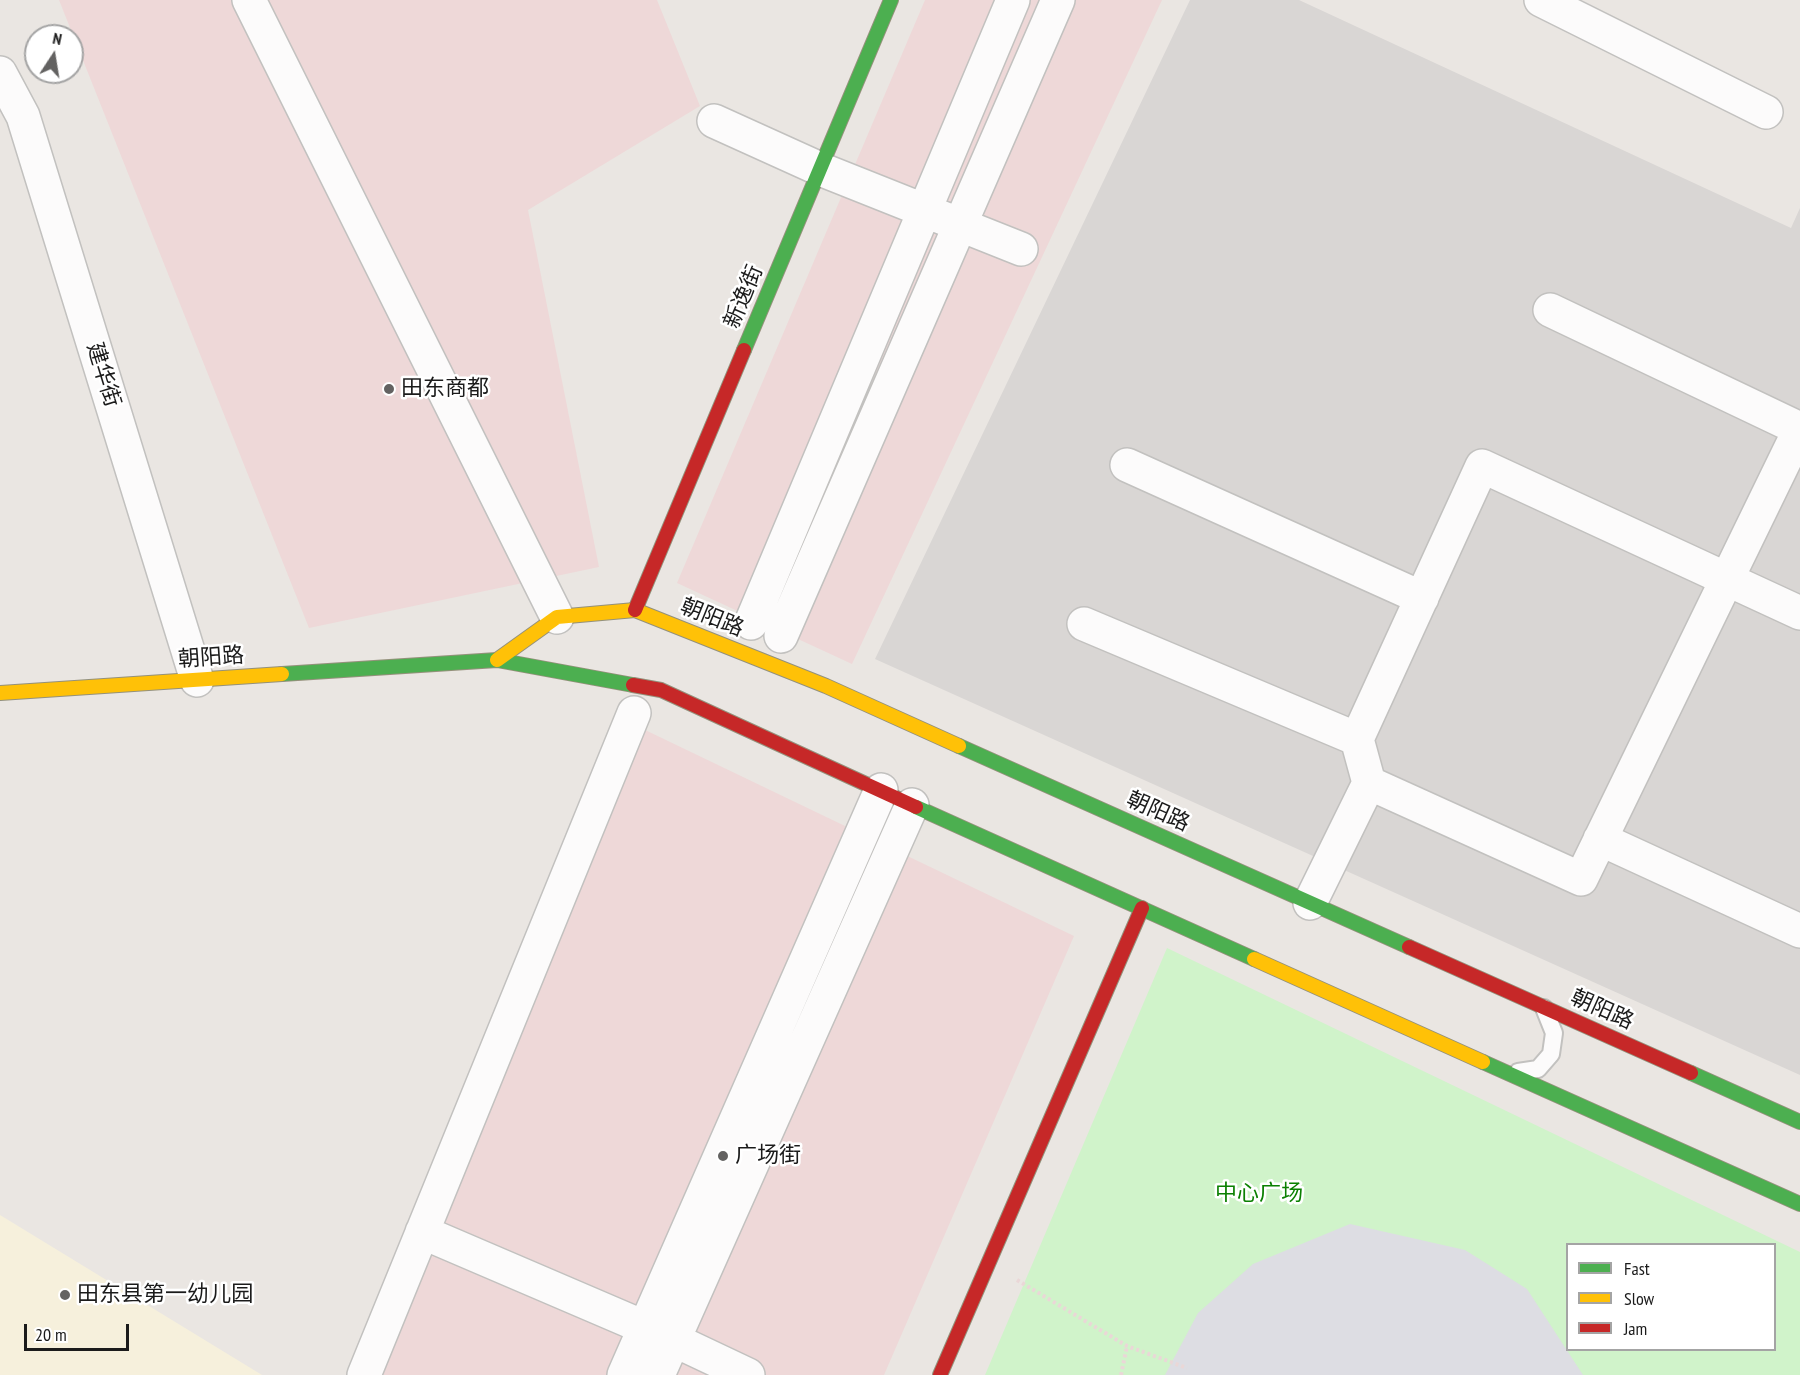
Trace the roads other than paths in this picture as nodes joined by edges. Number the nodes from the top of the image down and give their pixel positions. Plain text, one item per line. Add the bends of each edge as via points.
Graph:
1 (249, 0) edge
2 (891, 0) edge
3 (1012, 0) edge
4 (1058, 0) edge
5 (1541, 0) edge
6 (0, 73) edge
7 (1766, 112) dead end
8 (714, 121) dead end
9 (820, 169) junction
10 (924, 210) junction
11 (960, 225) junction
12 (1021, 249) dead end
13 (1550, 310) dead end
14 (1800, 429) edge
15 (1127, 465) dead end
16 (1727, 579) junction
17 (1422, 598) junction
18 (635, 610) junction
19 (1800, 613) edge
20 (557, 617) junction
21 (751, 623) dead end
22 (1084, 624) dead end
23 (781, 636) dead end
24 (497, 660) junction
25 (197, 680) junction
26 (0, 693) edge
27 (634, 713) dead end
28 (1357, 739) junction
29 (1369, 783) junction
30 (881, 790) junction
31 (912, 805) junction
32 (1600, 839) junction
33 (1310, 903) junction
34 (1142, 908) junction
35 (1800, 931) edge
36 (1544, 1007) junction
37 (1511, 1074) junction
38 (1800, 1122) edge
39 (1800, 1204) edge
40 (422, 1232) junction
41 (659, 1334) junction
42 (364, 1375) edge
43 (624, 1375) edge
44 (658, 1375) edge
45 (748, 1375) edge
46 (940, 1375) edge

1 - 20 street
2 - 9 main road, 新逸街
3 - 10 street
4 - 11 street
5 - 7 street
6 - 25 street, 建华街 via 23,116
8 - 9 street
9 - 10 street
9 - 18 main road, 新逸街
10 - 11 street
10 - 21 street
11 - 12 street
11 - 23 street
13 - 14 street
14 - 16 street
15 - 17 street
16 - 17 street via 1482,466
16 - 19 street
16 - 32 street
17 - 28 street
18 - 20 main road, 朝阳路
18 - 33 main road, 朝阳路 via 826,686
20 - 24 main road
22 - 28 street
24 - 25 main road, 朝阳路
24 - 30 main road, 朝阳路 via 662,690
25 - 26 main road, 朝阳路
27 - 40 street
28 - 29 street
29 - 32 street via 1581,879
29 - 33 street
30 - 31 main road, 朝阳路
30 - 41 street
31 - 34 main road, 朝阳路
31 - 41 street
32 - 35 street
33 - 36 main road, 朝阳路
34 - 37 main road, 朝阳路
34 - 46 main road
36 - 37 lane via 1554,1034 1551,1054 1538,1069
36 - 38 main road, 朝阳路
37 - 39 main road, 朝阳路
40 - 41 street
40 - 42 street
41 - 43 street
41 - 44 street
41 - 45 street

